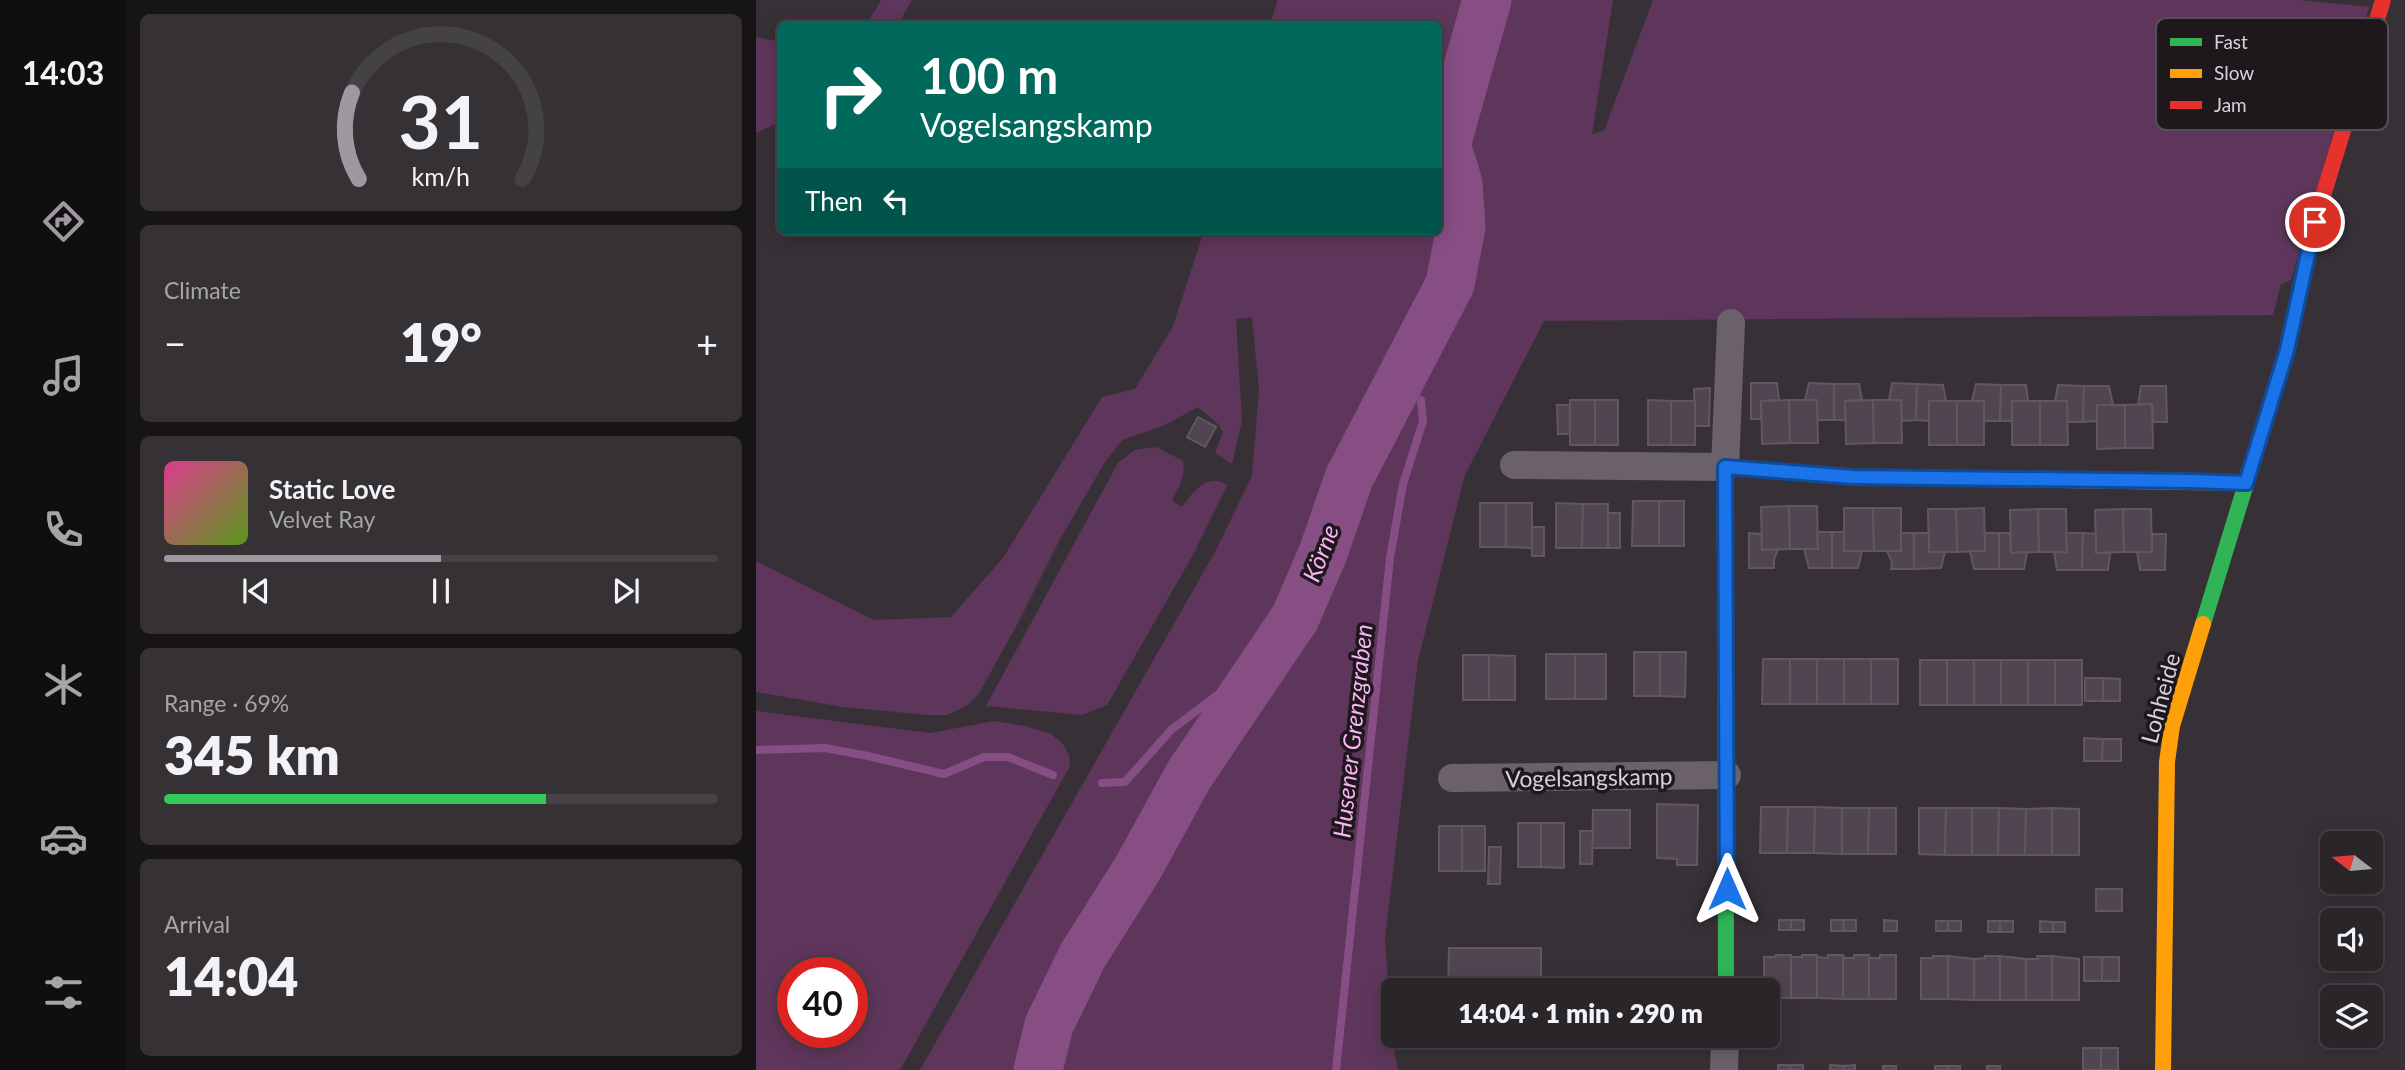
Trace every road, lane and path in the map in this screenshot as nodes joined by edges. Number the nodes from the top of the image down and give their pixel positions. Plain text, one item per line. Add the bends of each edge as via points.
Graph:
1 (2383, 0) edge
2 (2377, 18) edge
3 (2343, 130) edge
4 (1731, 323) dead end
5 (1514, 465) dead end
6 (1725, 467) junction
7 (2246, 483) junction
8 (1727, 775) junction
9 (1452, 778) dead end
10 (1726, 978) edge
11 (1725, 1048) edge
12 (1724, 1070) edge
13 (2163, 1070) edge

1 - 2 street, Lohheide
3 - 7 street, Lohheide via 2315,222 2287,350
4 - 6 street
5 - 6 street
6 - 7 street via 1853,477
6 - 8 street
7 - 13 street, Lohheide via 2170,738
8 - 9 street, Vogelsangskamp
8 - 10 street
11 - 12 street

